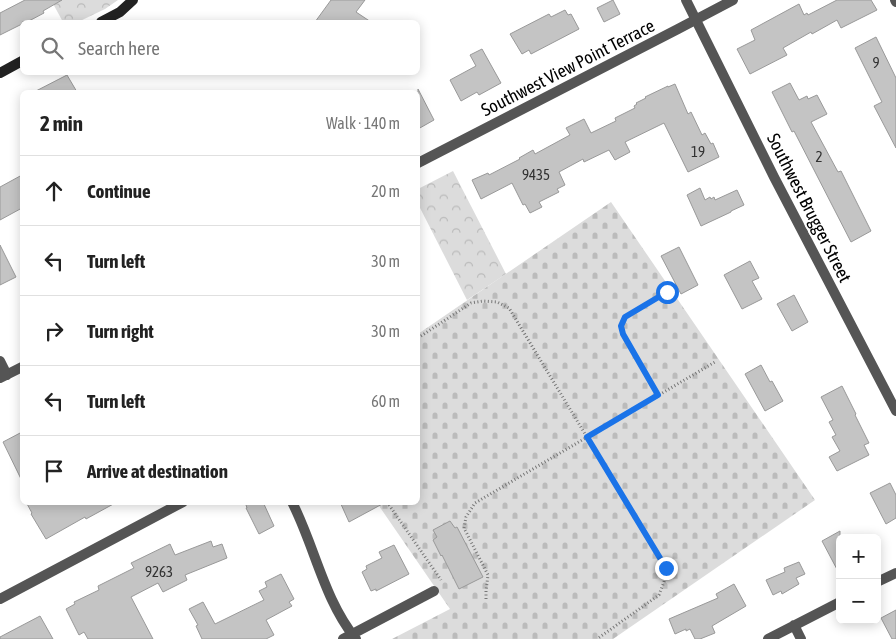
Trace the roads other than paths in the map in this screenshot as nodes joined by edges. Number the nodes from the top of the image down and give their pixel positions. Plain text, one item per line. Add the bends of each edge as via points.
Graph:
1 (133, 0) edge
2 (686, 0) edge
3 (733, 0) edge
4 (105, 20) edge
5 (696, 20) junction
6 (20, 63) edge
7 (0, 73) edge
8 (420, 163) edge
9 (0, 361) edge
10 (20, 368) edge
11 (4, 377) edge
12 (896, 411) edge
13 (177, 505) edge
14 (294, 505) edge
15 (896, 573) edge
16 (881, 580) edge
17 (434, 591) dead end
18 (0, 599) edge
19 (836, 604) edge
20 (794, 625) junction
21 (351, 637) edge
22 (768, 639) edge
23 (801, 639) edge

1 - 4 street
2 - 5 street, Southwest Brugger Street
3 - 5 street, Southwest View Point Terrace
5 - 8 street, Southwest View Point Terrace
5 - 12 street, Southwest Brugger Street
6 - 7 street
9 - 11 street
10 - 11 street
13 - 18 street
14 - 21 street via 327,590
15 - 16 street
17 - 21 street
19 - 20 street
20 - 22 street
20 - 23 street

